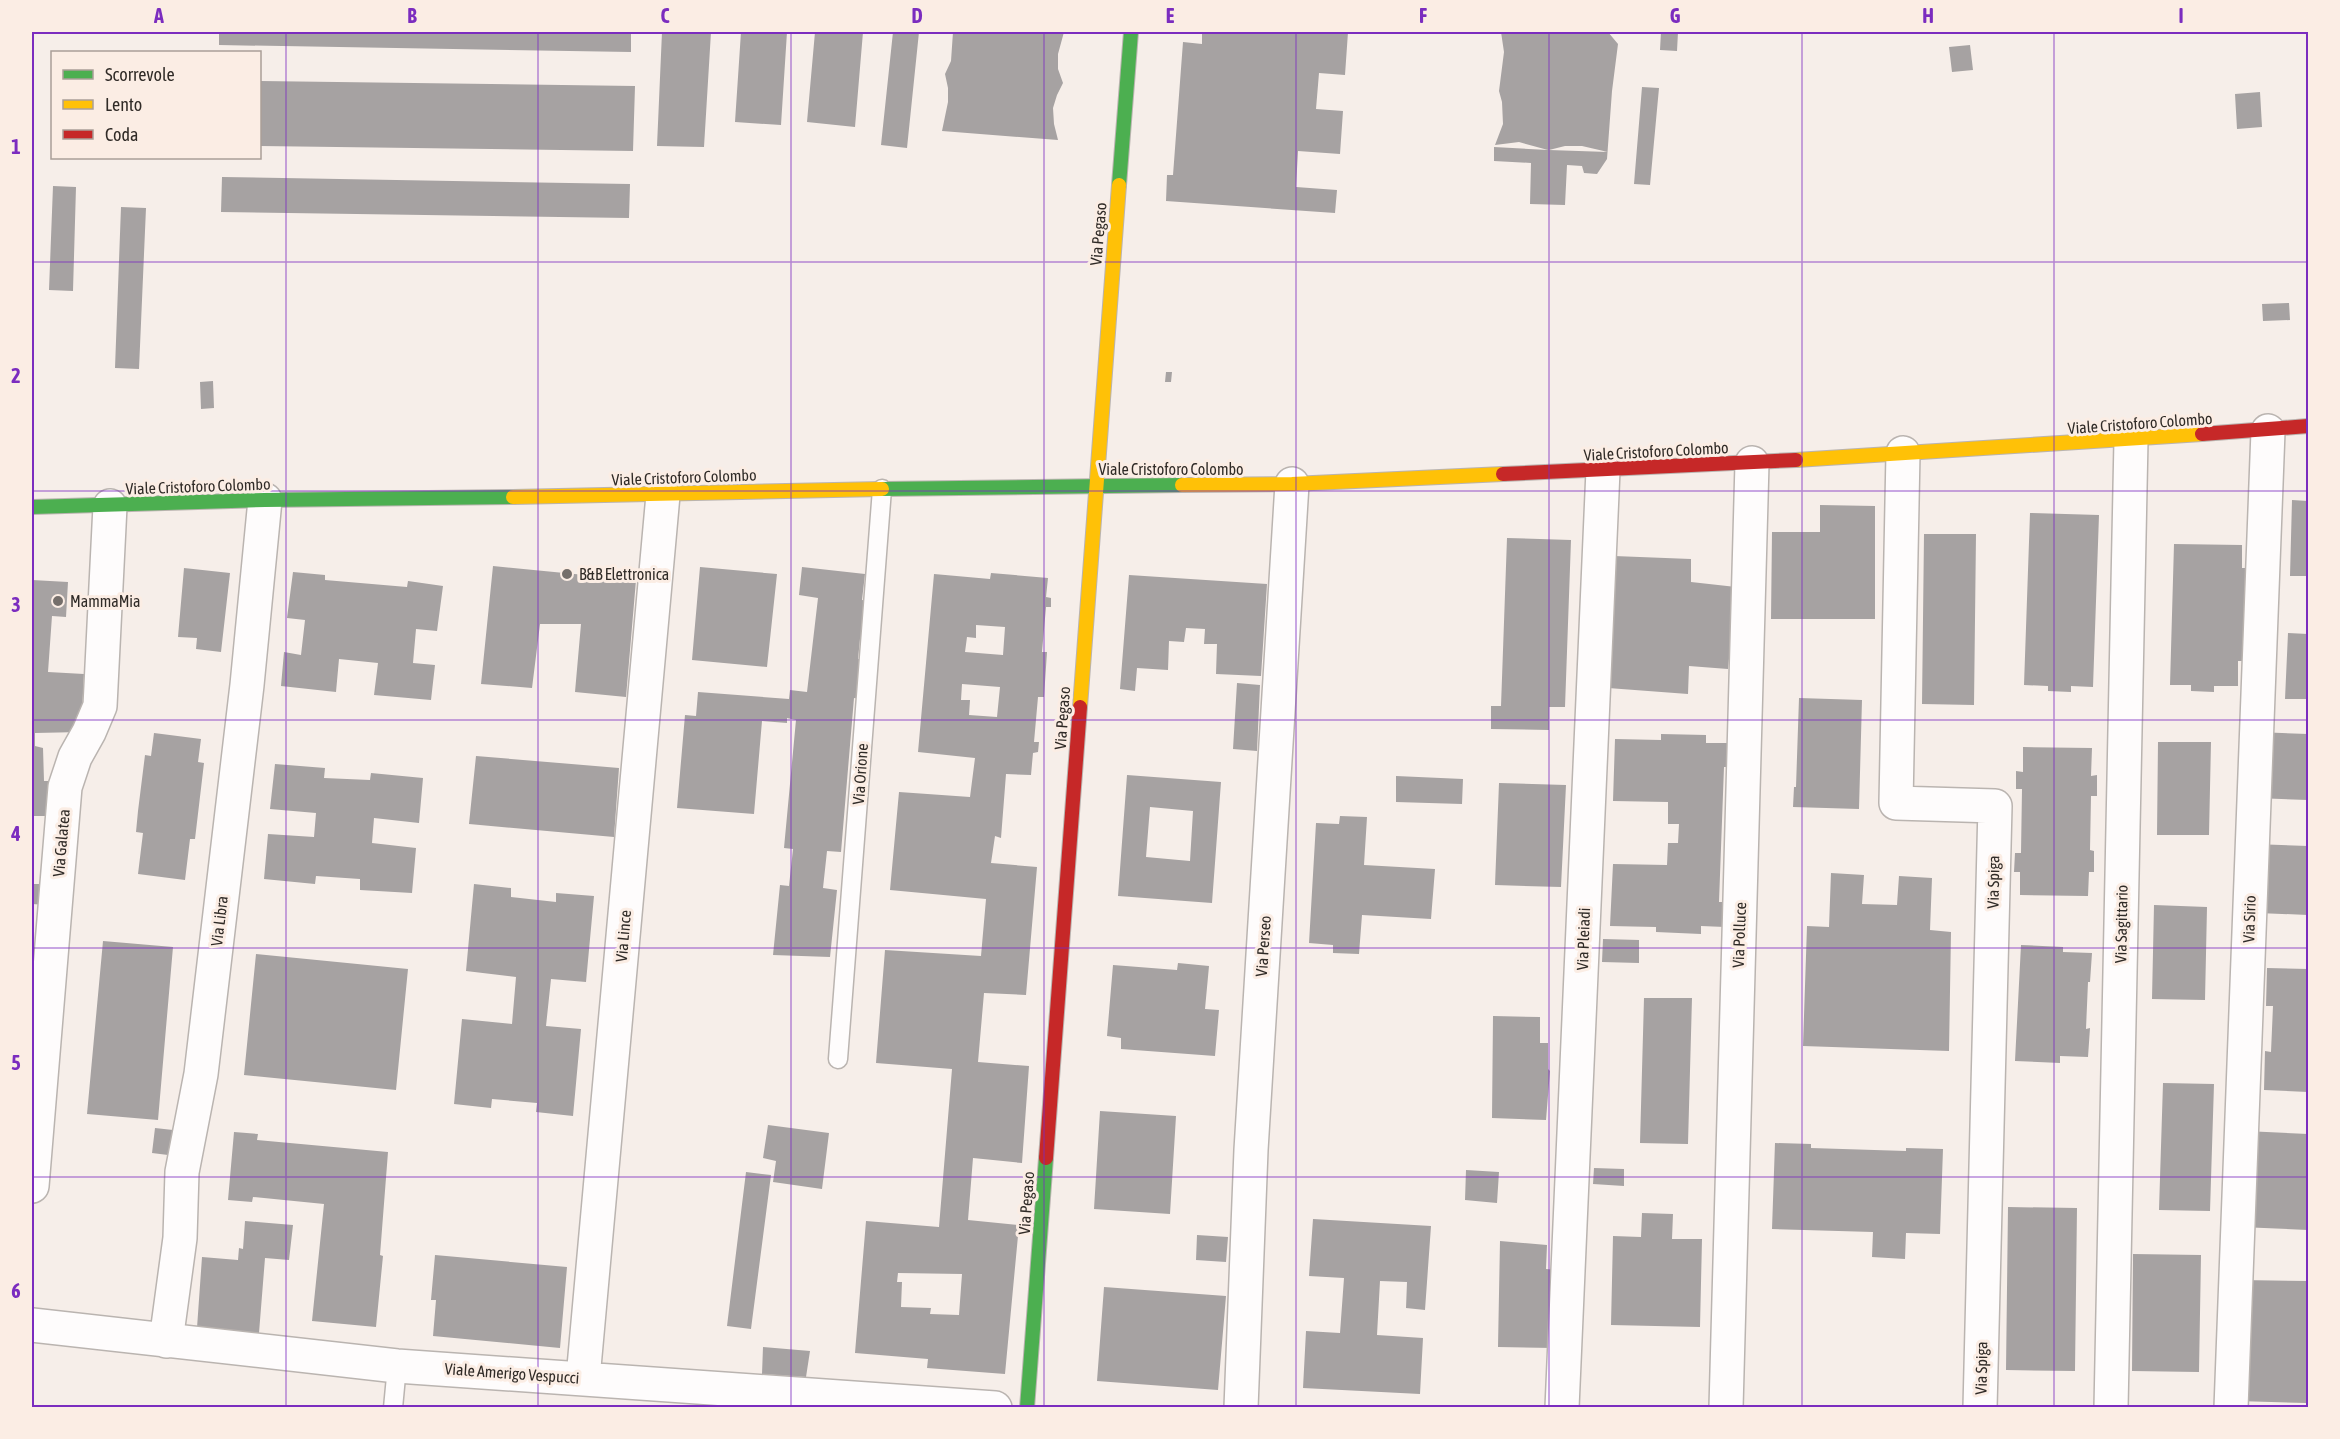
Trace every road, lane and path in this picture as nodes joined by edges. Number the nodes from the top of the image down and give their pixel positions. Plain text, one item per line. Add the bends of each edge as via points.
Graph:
1 (1131, 32) edge
2 (2308, 426) edge
3 (2268, 431) junction
4 (2131, 440) junction
5 (1903, 453) junction
6 (1752, 463) junction
7 (1603, 470) junction
8 (1292, 484) junction
9 (1095, 486) junction
10 (882, 489) junction
11 (663, 495) junction
12 (265, 500) junction
13 (110, 506) junction
14 (32, 507) edge
15 (838, 1059) dead end
16 (32, 1186) edge
17 (32, 1325) edge
18 (166, 1341) junction
19 (397, 1366) junction
20 (583, 1378) junction
21 (393, 1407) edge
22 (988, 1407) edge
23 (1027, 1407) edge
24 (1241, 1407) edge
25 (1562, 1407) edge
26 (1726, 1407) edge
27 (1980, 1407) edge
28 (2111, 1407) edge
29 (2231, 1407) edge

1 - 9 street, Via Pegaso
2 - 3 street, Viale Cristoforo Colombo
3 - 4 street, Viale Cristoforo Colombo
3 - 29 street, Via Sirio
4 - 5 street, Viale Cristoforo Colombo
4 - 28 street, Via Sagittario
5 - 6 street, Viale Cristoforo Colombo
5 - 27 street, Via Spiga via 1896,803 1995,806
6 - 7 street, Viale Cristoforo Colombo
6 - 26 street, Via Polluce
7 - 8 street, Viale Cristoforo Colombo
7 - 25 street, Via Pleiadi
8 - 9 street, Viale Cristoforo Colombo
8 - 24 street, Via Perseo via 1251,1150
9 - 10 street, Viale Cristoforo Colombo
9 - 23 street, Via Pegaso
10 - 11 street, Viale Cristoforo Colombo
10 - 15 lane, Via Orione
11 - 12 street, Viale Cristoforo Colombo
11 - 20 street, Via Lince
12 - 13 street, Viale Cristoforo Colombo
12 - 18 street, Via Libra via 202,1063 182,1172 180,1238
13 - 14 street, Viale Cristoforo Colombo
13 - 16 street, Via Galatea via 100,706 65,787
17 - 18 street, Viale Amerigo Vespucci
18 - 19 street, Viale Amerigo Vespucci
19 - 20 street, Viale Amerigo Vespucci
19 - 21 lane
20 - 22 street, Viale Amerigo Vespucci

